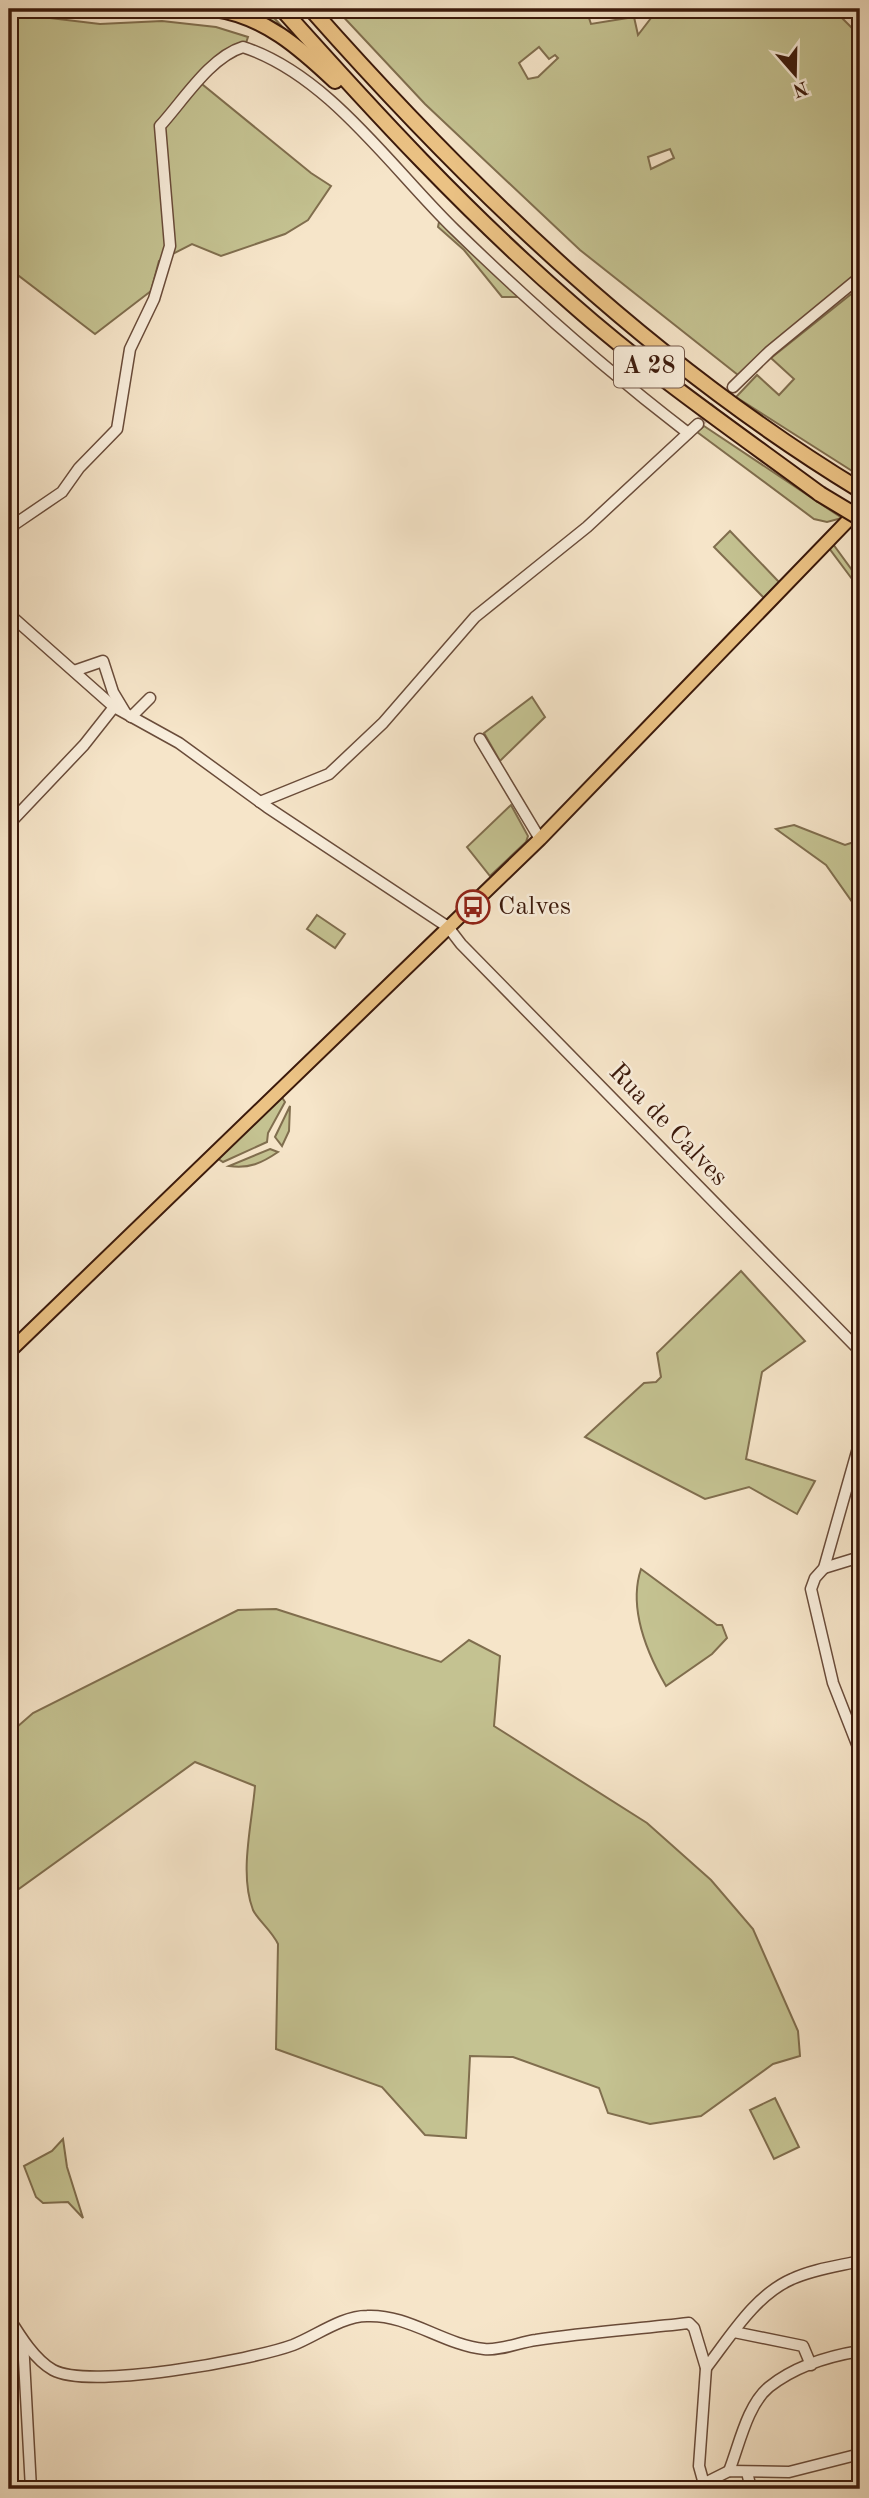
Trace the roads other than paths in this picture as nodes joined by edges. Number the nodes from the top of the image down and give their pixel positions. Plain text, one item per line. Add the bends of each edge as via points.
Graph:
1 (215, 9) edge
2 (282, 9) edge
3 (311, 9) edge
4 (323, 9) edge
5 (327, 27) junction
6 (357, 93) junction
7 (860, 277) edge
8 (733, 387) tunnel mouth
9 (698, 424) tunnel mouth
10 (688, 433) junction
11 (860, 490) edge
12 (860, 508) edge
13 (860, 518) edge
14 (9, 533) edge
15 (9, 614) edge
16 (74, 671) junction
17 (150, 698) dead end
18 (114, 708) junction
19 (129, 716) junction
20 (481, 739) dead end
21 (260, 802) junction
22 (9, 824) edge
23 (540, 839) junction
24 (448, 927) junction
25 (860, 1351) edge
26 (9, 1352) edge
27 (860, 1441) edge
28 (860, 1557) edge
29 (824, 1568) junction
30 (860, 1752) edge
31 (860, 2261) edge
32 (9, 2318) edge
33 (734, 2332) junction
34 (23, 2341) junction
35 (860, 2351) edge
36 (811, 2365) junction
37 (706, 2368) junction
38 (860, 2454) edge
39 (729, 2471) junction
40 (747, 2472) junction
41 (704, 2484) junction
42 (31, 2489) edge
43 (693, 2489) edge
44 (751, 2489) edge

1 - 6 highway via 248,17 280,34 350,95
2 - 6 highway, A 28
3 - 5 highway, A 28
4 - 5 highway via 330,19
5 - 11 highway, A 28 via 454,164 565,270 701,381
6 - 13 highway, A 28, bridge via 488,228 572,305 820,494
7 - 8 street
9 - 10 street
10 - 14 street via 631,389 498,271 321,95 288,68 243,47 211,69 160,126 170,246 154,299 130,349 117,429 62,492
10 - 21 street via 587,527 475,617 383,723 329,774
12 - 23 main road
15 - 16 street, Rua de Calves
16 - 18 street, Rua de Calves
16 - 19 street via 103,661 113,692
17 - 19 street
18 - 19 street, Rua de Calves
18 - 22 street
19 - 21 street, Rua de Calves via 179,743
20 - 23 street
21 - 24 street, Rua de Calves
23 - 24 main road
24 - 25 street, Rua de Calves
24 - 26 main road
27 - 29 street
28 - 29 street
29 - 30 street via 811,1589 814,1607 833,1683
31 - 33 street via 794,2277 778,2286
32 - 34 street
33 - 36 street via 803,2346
33 - 37 street
34 - 37 street via 52,2370 85,2376 171,2371 237,2360 368,2316 403,2322 486,2350 689,2323
34 - 42 street
35 - 36 street via 833,2355
36 - 39 street via 768,2388 751,2415
37 - 41 street via 699,2466
38 - 40 street via 789,2472
39 - 40 street
39 - 41 street
40 - 44 street
41 - 43 street

